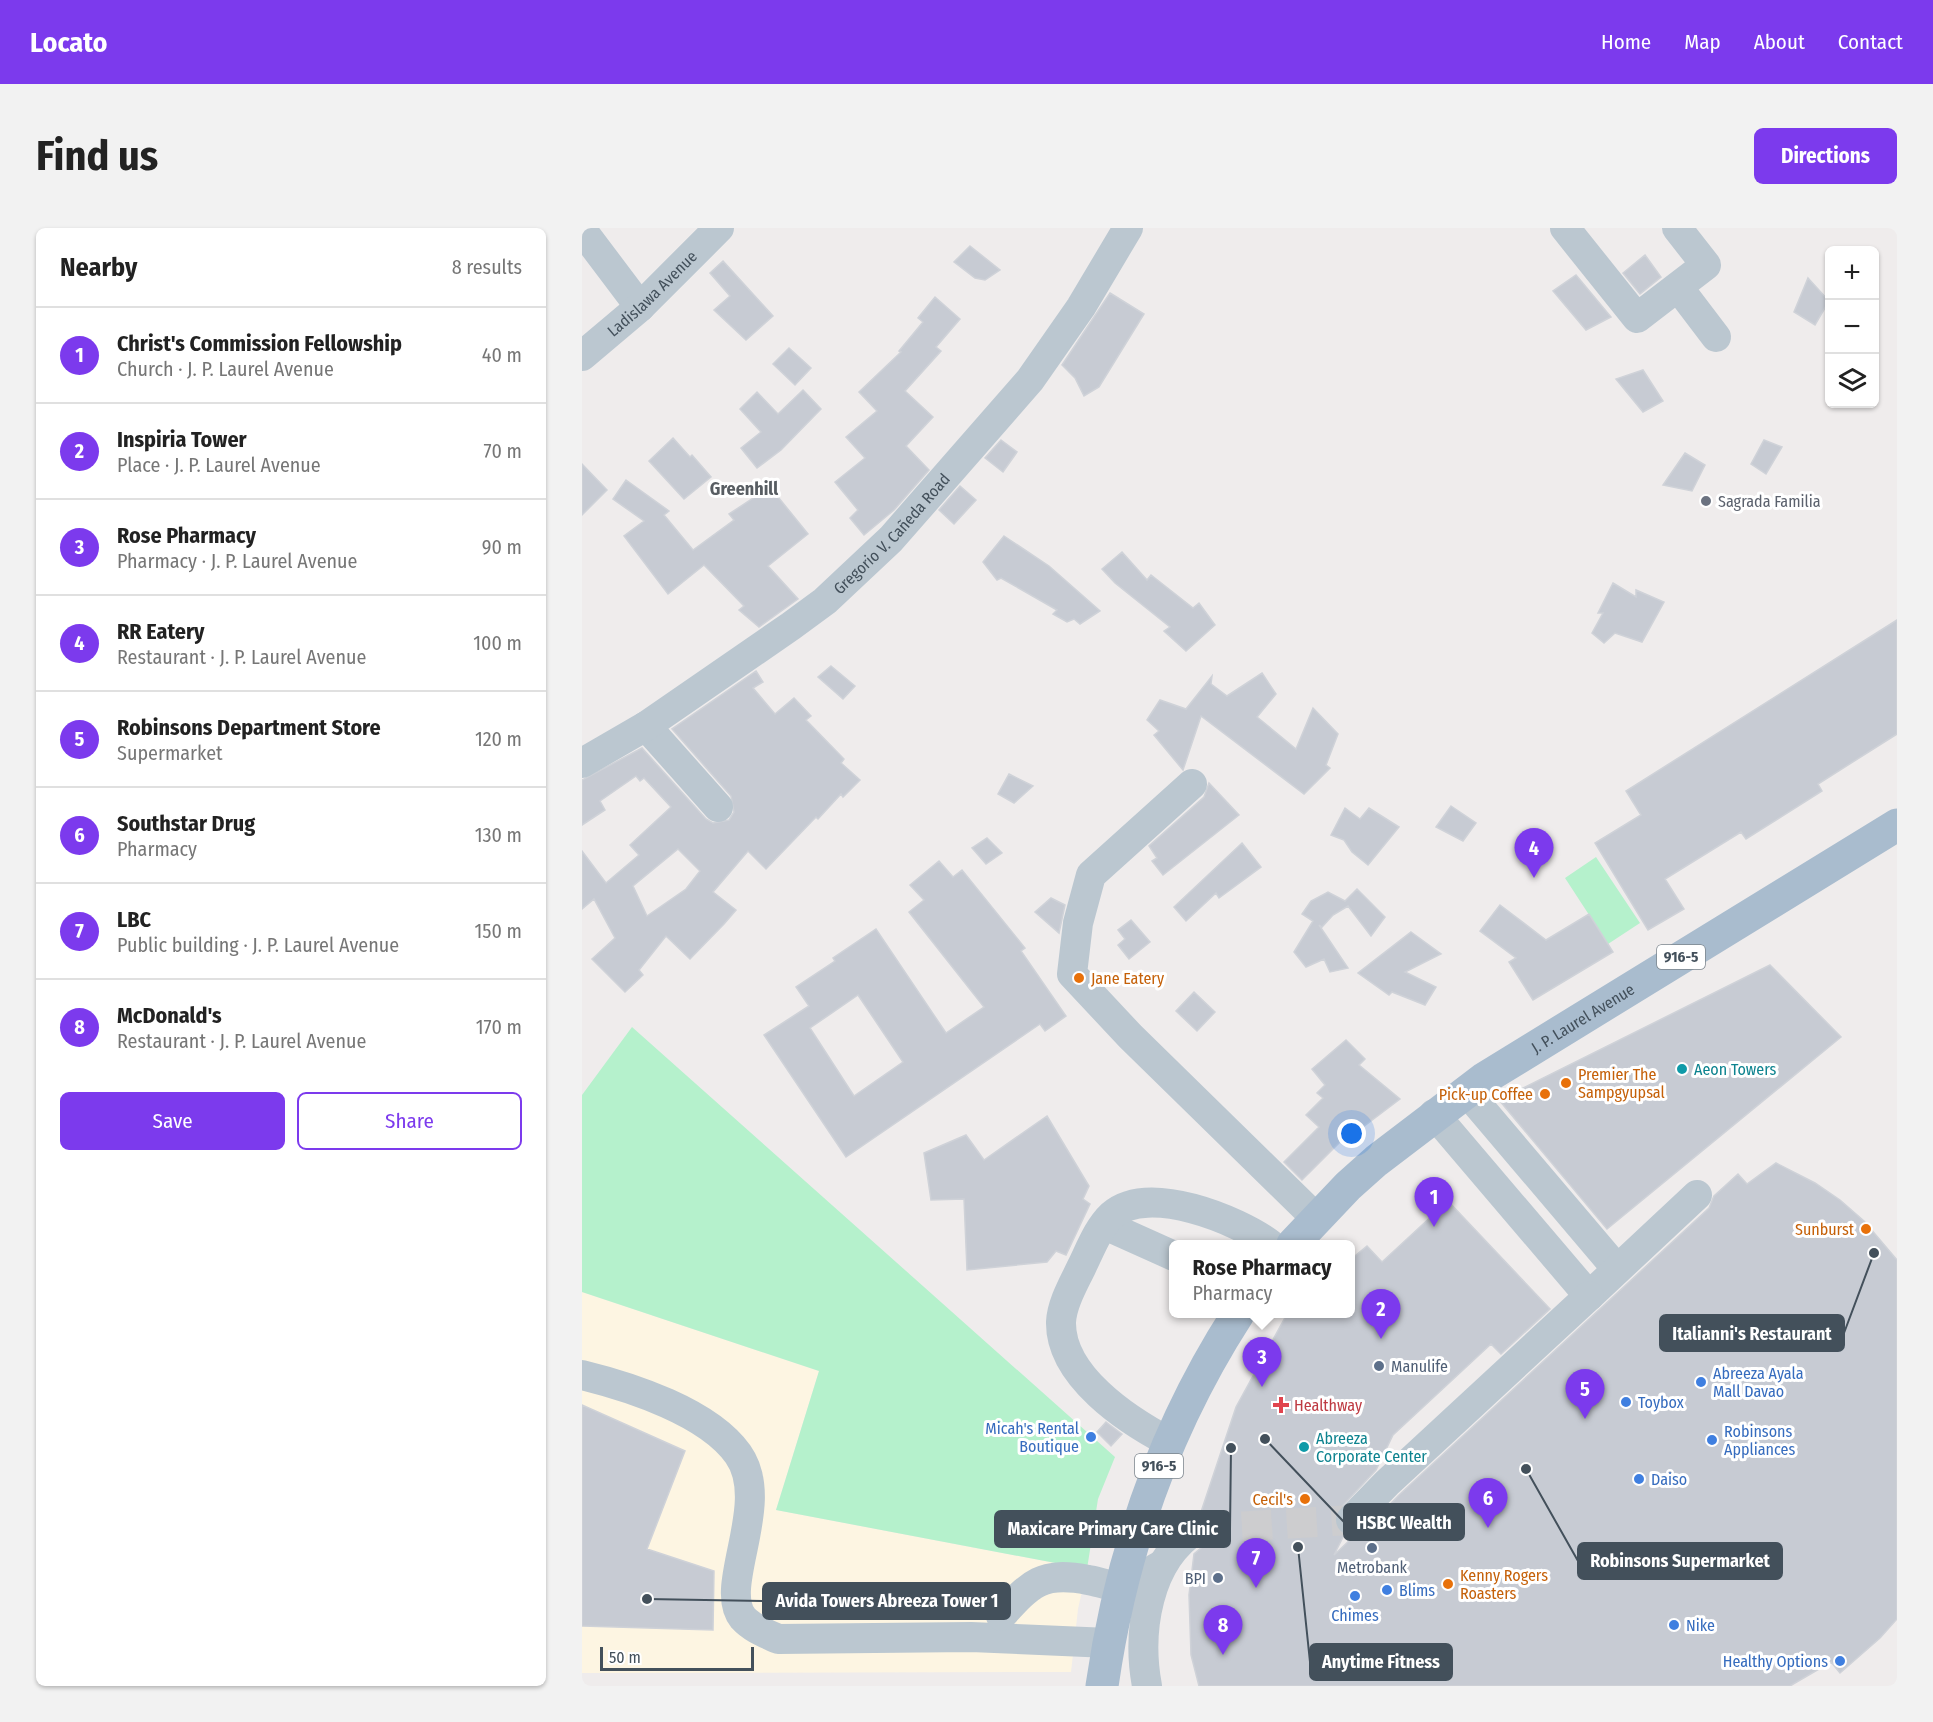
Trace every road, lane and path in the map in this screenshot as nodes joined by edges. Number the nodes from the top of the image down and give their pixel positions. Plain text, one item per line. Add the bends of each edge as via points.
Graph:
1 (719, 228) edge
2 (1128, 228) edge
3 (1565, 228) edge
4 (1677, 228) edge
5 (582, 230) edge
6 (1678, 287) junction
7 (640, 308) junction
8 (1716, 337) dead end
9 (582, 356) edge
10 (645, 726) junction
11 (582, 763) edge
12 (1191, 784) dead end
13 (718, 807) dead end
14 (1893, 834) edge
15 (1450, 1102) junction
16 (1516, 1179) dead end
17 (1697, 1195) dead end
18 (1317, 1219) junction
19 (1105, 1225) junction
20 (1263, 1240) edge
21 (1298, 1240) edge
22 (1169, 1254) edge
23 (1617, 1269) junction
24 (1589, 1296) junction
25 (1236, 1318) edge
26 (582, 1375) edge
27 (1169, 1442) junction
28 (1351, 1520) tunnel mouth
29 (1197, 1529) tunnel mouth
30 (1162, 1565) junction
31 (1120, 1586) junction
32 (1001, 1616) dead end
33 (1110, 1637) junction
34 (1102, 1686) edge
35 (1142, 1686) edge
36 (1147, 1686) edge

1 - 7 street, Ladislawa Avenue
2 - 10 street, Gregorio V. Cañeda Road via 1075,316 1030,380 891,538 825,601
3 - 6 street via 1637,318
4 - 6 street via 1706,265
5 - 7 street
6 - 8 street
7 - 9 street, Ladislawa Avenue
10 - 11 street, Gregorio V. Cañeda Road
10 - 13 street
12 - 18 street via 1091,875 1078,923 1072,974
14 - 15 main road, J. P. Laurel Avenue / 916-5
15 - 16 street
15 - 18 main road, J. P. Laurel Avenue / 916-5 via 1376,1161
15 - 23 street
15 - 24 street
17 - 23 street
18 - 21 main road, J. P. Laurel Avenue / 916-5
19 - 20 street via 1113,1214 1138,1204 1176,1206 1242,1225
19 - 22 street
19 - 27 street via 1069,1294 1061,1320 1068,1356 1090,1384 1140,1427
23 - 24 street
24 - 28 street
25 - 27 main road, 916-5 via 1190,1394
26 - 33 street via 672,1407 716,1430 739,1455 752,1508 735,1597 742,1616 758,1630 778,1639
27 - 31 main road, 916-5
29 - 30 street via 1178,1543
30 - 31 street
30 - 36 street via 1145,1628
31 - 32 street via 1050,1576 1023,1591
31 - 33 main road, 916-5
33 - 34 main road, 916-5
33 - 35 street

